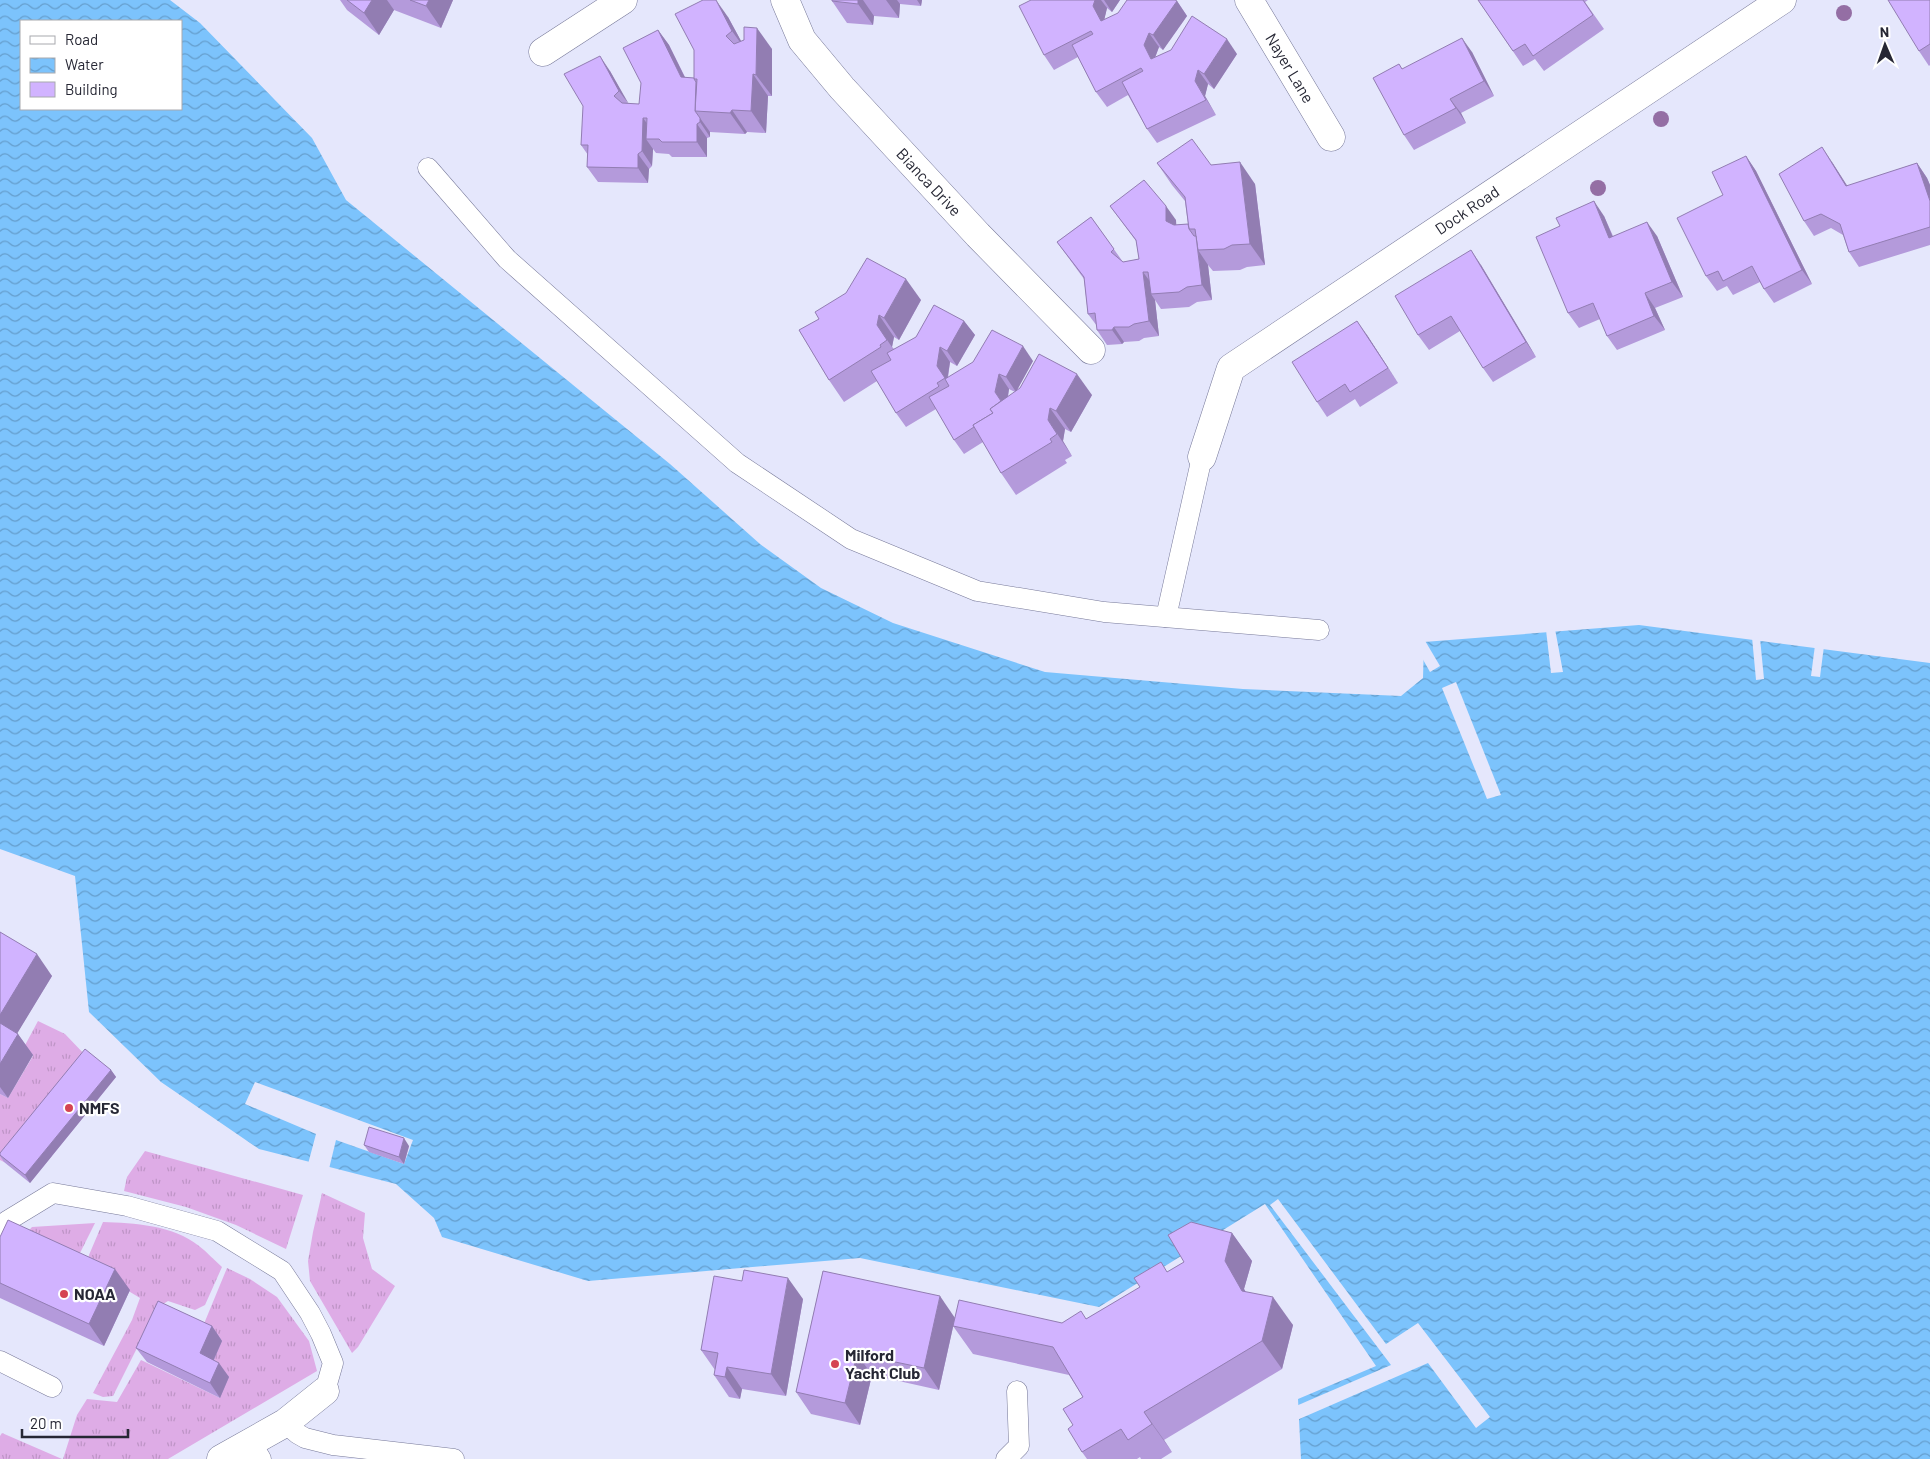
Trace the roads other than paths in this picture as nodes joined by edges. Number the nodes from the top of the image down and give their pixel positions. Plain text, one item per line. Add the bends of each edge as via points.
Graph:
1 (623, 0) edge
2 (785, 0) edge
3 (1249, 0) edge
4 (1782, 0) edge
5 (543, 52) dead end
6 (1331, 137) dead end
7 (428, 168) dead end
8 (1092, 350) dead end
9 (1202, 457) joint
10 (1166, 617) junction
11 (1319, 630) dead end
12 (0, 1229) edge
13 (0, 1360) edge
14 (52, 1386) dead end
15 (325, 1391) joint
16 (1017, 1391) dead end
17 (285, 1423) junction
18 (256, 1451) edge
19 (1016, 1455) edge
20 (221, 1459) edge
21 (454, 1459) edge

1 - 5 street
2 - 8 street, Bianca Drive via 802,40 842,88 978,235
3 - 6 street, Nayer Lane
4 - 9 street, Dock Road via 1231,368
7 - 10 lane via 507,259 737,463 852,539 977,591 1104,612
9 - 10 lane
10 - 11 lane
12 - 15 lane via 7,1221 53,1193 127,1206 217,1231 282,1271 322,1334 333,1363
13 - 14 lane
15 - 17 street
16 - 19 lane
17 - 18 street
17 - 21 lane via 298,1434 324,1443
18 - 20 street

